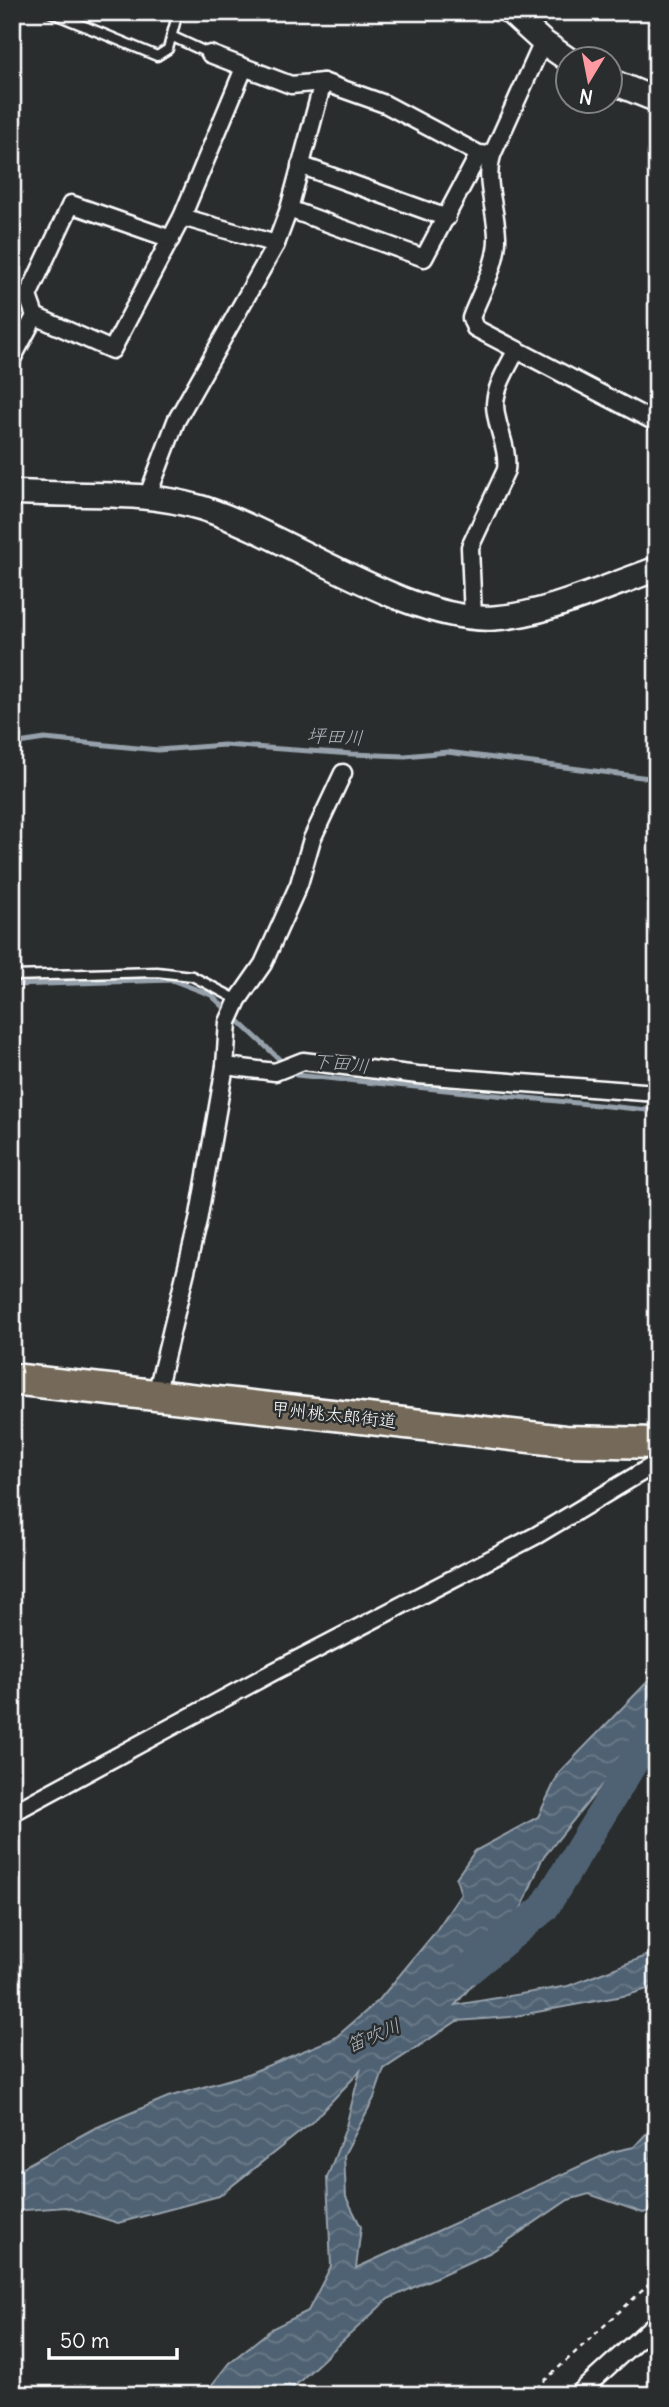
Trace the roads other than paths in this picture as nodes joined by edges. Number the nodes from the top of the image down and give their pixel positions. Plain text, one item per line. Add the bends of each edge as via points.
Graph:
1 (50, 12) edge
2 (178, 12) edge
3 (510, 12) edge
4 (173, 37) junction
5 (543, 42) junction
6 (554, 50) edge
7 (210, 54) joint
8 (244, 68) junction
9 (323, 82) junction
10 (624, 87) edge
11 (657, 100) edge
12 (486, 155) junction
13 (300, 166) junction
14 (289, 209) junction
15 (182, 217) junction
16 (447, 218) junction
17 (171, 239) junction
18 (276, 244) junction
19 (35, 316) junction
20 (516, 351) junction
21 (12, 359) edge
22 (657, 423) edge
23 (12, 492) edge
24 (148, 495) junction
25 (657, 569) edge
26 (473, 618) junction
27 (343, 773) dead end
28 (12, 976) edge
29 (237, 1002) junction
30 (225, 1066) junction
31 (657, 1093) edge
32 (12, 1379) edge
33 (156, 1395) junction
34 (657, 1443) edge
35 (657, 1462) edge
36 (12, 1812) edge
37 (657, 2322) edge
38 (577, 2395) edge

1 - 4 lane via 157,56 169,49
2 - 4 lane
3 - 5 street
4 - 7 lane
5 - 6 street
5 - 12 street
7 - 8 street
8 - 9 street via 291,85
8 - 15 street
9 - 12 street via 385,104
9 - 13 street
10 - 11 street
12 - 16 street
12 - 20 street via 496,254 471,318 475,328
13 - 14 street
13 - 16 street
14 - 16 street via 424,258
14 - 18 street
15 - 17 street
15 - 18 street
17 - 19 street via 113,350
17 - 19 street via 71,204 28,296
18 - 24 street via 176,421
19 - 21 street
20 - 22 street
20 - 26 street via 497,389 495,405 508,458 506,470 470,547
23 - 24 street
24 - 26 street via 202,508 386,591
25 - 26 street via 535,610
27 - 29 street via 263,964
28 - 29 lane via 157,972 192,976
29 - 30 street via 228,1022
30 - 31 street via 275,1072 303,1062
30 - 33 street via 198,1221
32 - 33 highway, 甲州桃太郎街道
33 - 34 highway, 甲州桃太郎街道 via 565,1441
35 - 36 street via 537,1535
37 - 38 street

